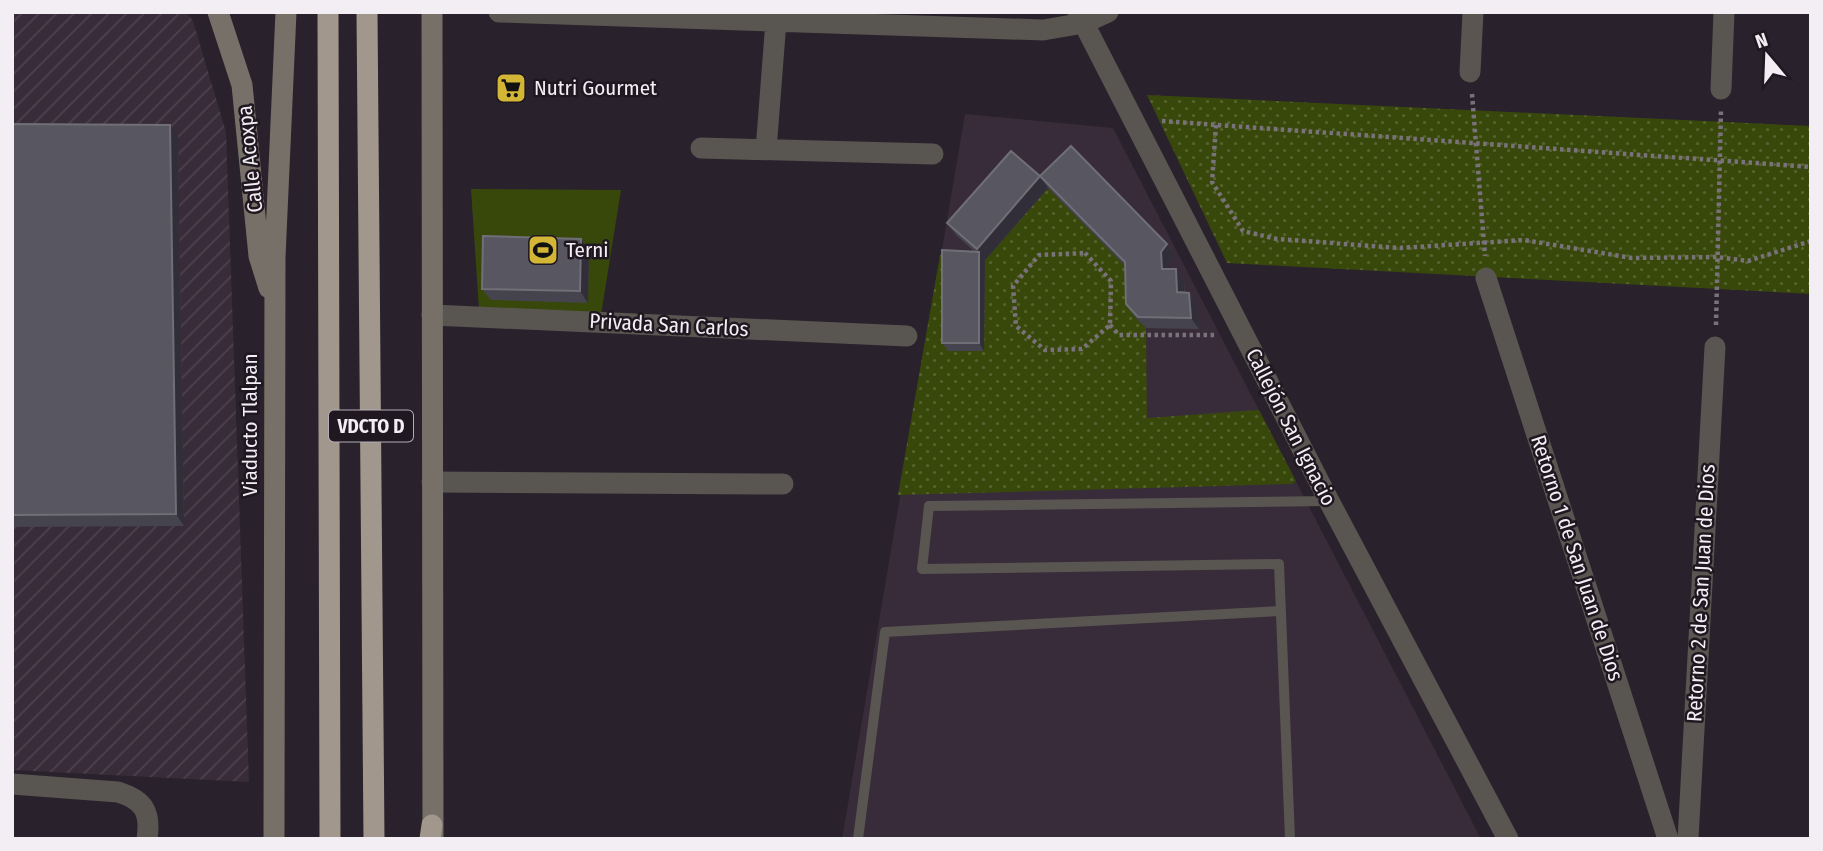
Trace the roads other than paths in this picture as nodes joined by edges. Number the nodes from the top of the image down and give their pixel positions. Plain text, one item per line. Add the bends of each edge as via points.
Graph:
1 (218, 12) edge
2 (286, 12) edge
3 (328, 12) edge
4 (367, 12) edge
5 (432, 12) edge
6 (499, 12) edge
7 (1108, 12) edge
8 (1473, 12) edge
9 (1724, 12) edge
10 (1081, 17) edge
11 (776, 21) junction
12 (1470, 72) road end
13 (1721, 89) road end
14 (701, 148) dead end
15 (766, 150) junction
16 (933, 154) dead end
17 (1486, 278) road end
18 (275, 307) junction
19 (432, 315) junction
20 (907, 336) dead end
21 (1715, 347) road end
22 (432, 482) junction
23 (783, 484) dead end
24 (1329, 501) junction
25 (1281, 611) junction
26 (12, 784) edge
27 (148, 830) edge
28 (431, 834) edge
29 (274, 839) edge
30 (330, 839) edge
31 (374, 839) edge
32 (858, 839) edge
33 (1290, 839) edge
34 (1508, 839) edge
35 (1668, 839) edge
36 (1688, 839) edge

1 - 18 main road, Calle Acoxpa via 242,85 259,256
2 - 18 main road, Viaducto Tlalpan
3 - 30 highway, VDCTO D
4 - 31 highway, VDCTO D
5 - 19 main road
6 - 11 street
7 - 10 street
8 - 12 street
9 - 13 street
10 - 11 street via 1037,30
10 - 24 street, Callejón San Ignacio
11 - 15 street
14 - 15 street
15 - 16 street
17 - 35 street, Retorno 1 de San Juan de Dios
18 - 29 main road, Viaducto Tlalpan
19 - 20 street, Privada San Carlos
19 - 22 main road
21 - 36 street, Retorno 2 de San Juan de Dios
22 - 23 street
22 - 28 main road
24 - 25 lane via 929,506 922,569 1279,564
24 - 34 street, Callejón San Ignacio
25 - 32 lane via 885,632
25 - 33 lane
26 - 27 street via 135,797 146,808

